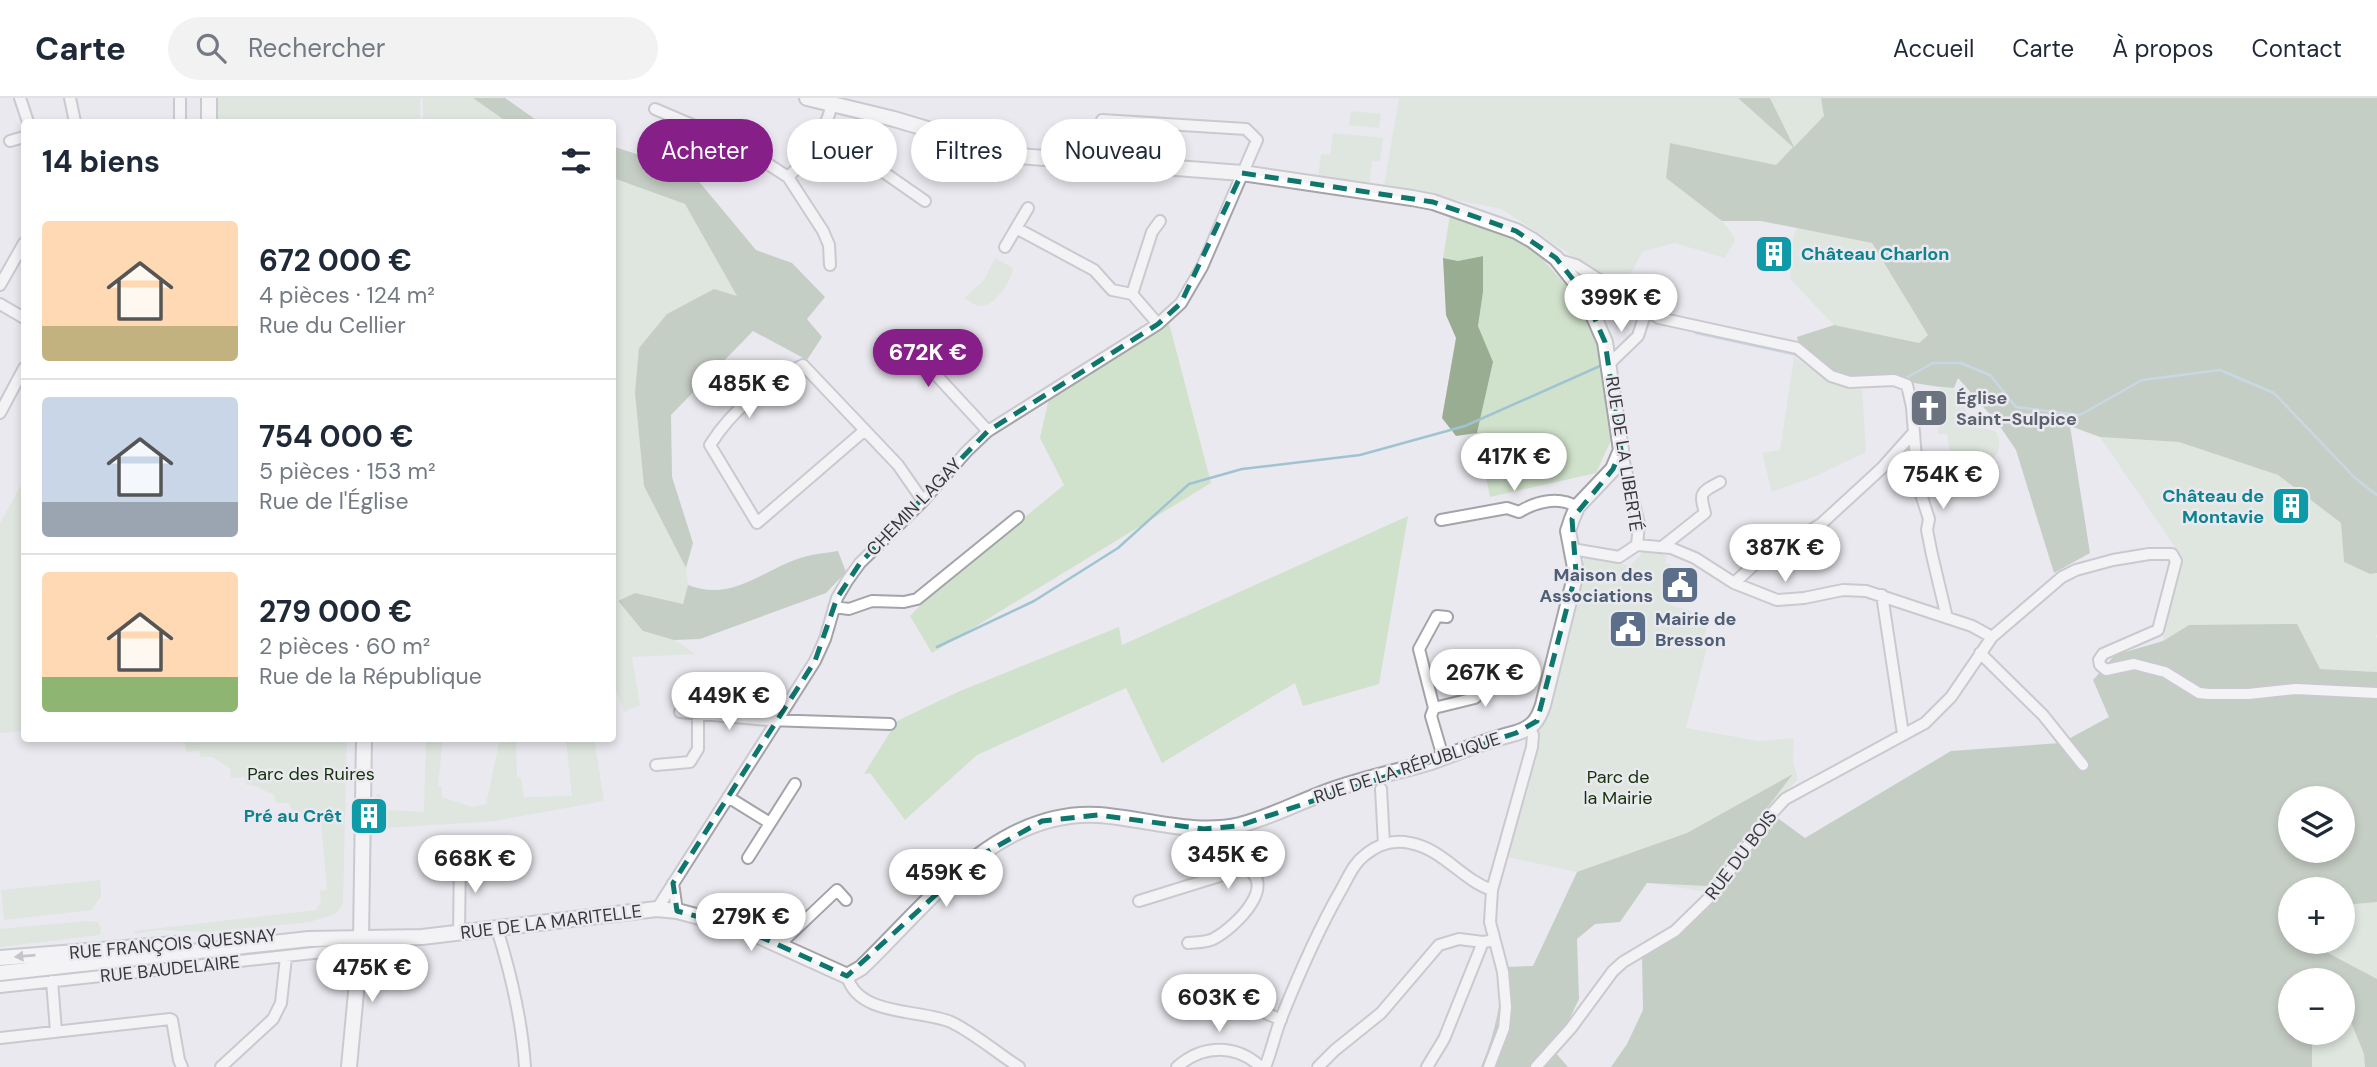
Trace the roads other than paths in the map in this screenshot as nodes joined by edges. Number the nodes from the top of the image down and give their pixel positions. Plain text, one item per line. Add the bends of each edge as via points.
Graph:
1 (20, 98) edge
2 (70, 98) edge
3 (180, 98) edge
4 (209, 98) edge
5 (807, 98) edge
6 (832, 104) junction
7 (655, 109) dead end
8 (27, 119) edge
9 (74, 119) edge
10 (180, 119) edge
11 (209, 119) edge
12 (827, 119) edge
13 (1186, 125) edge
14 (21, 138) edge
15 (10, 141) dead end
16 (1242, 173) junction
17 (787, 176) edge
18 (791, 182) edge
19 (897, 182) edge
20 (925, 201) dead end
21 (1028, 208) dead end
22 (1160, 221) dead end
23 (1016, 228) junction
24 (1005, 247) dead end
25 (21, 248) edge
26 (1556, 258) junction
27 (830, 265) dead end
28 (0, 285) edge
29 (1132, 294) junction
30 (0, 304) edge
31 (1646, 311) junction
32 (21, 316) edge
33 (1158, 324) junction
34 (920, 343) dead end
35 (1610, 363) junction
36 (21, 374) edge
37 (0, 412) edge
38 (865, 430) junction
39 (988, 431) junction
40 (1914, 432) junction
41 (1621, 450) junction
42 (1720, 482) dead end
43 (922, 501) junction
44 (1577, 507) junction
45 (1018, 517) dead end
46 (1441, 520) dead end
47 (1637, 545) junction
48 (1662, 547) junction
49 (1572, 549) junction
50 (1734, 583) junction
51 (1882, 596) junction
52 (834, 607) junction
53 (1447, 617) dead end
54 (1947, 618) junction
55 (1992, 637) junction
56 (1980, 653) junction
57 (1488, 672) dead end
58 (2377, 692) edge
59 (1434, 708) junction
60 (680, 712) dead end
61 (698, 714) junction
62 (778, 719) junction
63 (890, 724) dead end
64 (1530, 729) junction
65 (1903, 734) junction
66 (364, 742) edge
67 (1443, 757) junction
68 (656, 765) dead end
69 (2084, 765) dead end
70 (795, 784) dead end
71 (1381, 789) dead end
72 (728, 797) junction
73 (770, 823) junction
74 (1234, 826) junction
75 (1384, 844) junction
76 (460, 856) dead end
77 (748, 858) dead end
78 (1243, 867) junction
79 (673, 883) junction
80 (1492, 890) junction
81 (846, 900) dead end
82 (1139, 901) dead end
83 (657, 909) junction
84 (677, 911) junction
85 (497, 929) junction
86 (459, 933) junction
87 (361, 939) junction
88 (1488, 941) junction
89 (1188, 943) dead end
90 (778, 946) junction
91 (341, 950) dead end
92 (286, 957) junction
93 (0, 958) edge
94 (0, 973) edge
95 (847, 976) junction
96 (52, 981) junction
97 (0, 986) edge
98 (1237, 1000) dead end
99 (1281, 1020) junction
100 (56, 1031) junction
101 (0, 1038) edge
102 (182, 1067) edge
103 (221, 1067) edge
104 (349, 1067) edge
105 (525, 1067) edge
106 (1018, 1067) edge
107 (1177, 1067) edge
108 (1263, 1067) edge
109 (1318, 1067) edge
110 (1427, 1067) edge
111 (1489, 1067) edge
112 (1536, 1067) edge

1 - 8 street
2 - 9 street
3 - 10 street
4 - 11 street
5 - 6 street, RUE DE LA LIBERTÉ
6 - 12 street
6 - 16 street, RUE DE LA LIBERTÉ via 1018,156
7 - 17 street via 737,144
13 - 16 street, CHEMIN LAGAY via 1246,129 1257,140
14 - 15 street
16 - 26 street, RUE DE LA LIBERTÉ via 1433,202 1516,231
16 - 33 street, CHEMIN LAGAY via 1202,267 1181,303
18 - 27 street via 830,245
19 - 20 street
21 - 23 street
22 - 29 street via 1152,232
23 - 24 street
23 - 29 street via 1094,270 1112,290
25 - 28 street
26 - 31 street via 1576,265
26 - 35 street, RUE DE LA LIBERTÉ via 1590,304
29 - 33 street
30 - 32 street
31 - 35 street via 1638,336
31 - 40 street via 1797,348 1828,374 1850,382 1878,379 1907,385
33 - 39 street, CHEMIN LAGAY
34 - 39 street via 913,350
35 - 41 street, RUE DE LA LIBERTÉ
36 - 37 street
38 - 38 street via 757,523 710,445 740,407 774,380 803,365
38 - 43 street
39 - 43 street, CHEMIN LAGAY
40 - 50 street via 1821,524 1756,563
40 - 54 street via 1918,485 1929,519 1927,530
41 - 44 street via 1614,469
41 - 47 street, RUE DE LA LIBERTÉ via 1639,524
42 - 48 street via 1700,496 1705,513
43 - 52 street, CHEMIN LAGAY via 860,563
44 - 46 street via 1565,500 1532,504 1519,512 1507,508
44 - 49 street via 1568,531
45 - 52 street via 917,600
47 - 48 street
47 - 49 street via 1619,557
48 - 50 street via 1695,558
49 - 64 street via 1576,573 1543,705
50 - 51 street via 1777,600 1843,590
51 - 54 street
51 - 65 street
52 - 62 street, CHEMIN LAGAY via 815,661
53 - 59 street via 1437,617 1419,649
54 - 55 street
55 - 56 street, RUE DU BOIS
55 - 58 street, RUE DU BOIS via 2069,573 2113,560 2172,554 2176,561 2173,579 2158,630 2103,654 2099,660 2106,670 2134,664 2165,672 2199,693 2209,694 2296,689
56 - 65 street, RUE DU BOIS via 1940,709
56 - 69 street via 2043,715
57 - 59 street via 1490,679 1475,698
59 - 67 street via 1431,716
60 - 61 street
61 - 62 street
61 - 68 street via 698,749 690,762
62 - 63 street
62 - 72 street, CHEMIN LAGAY
64 - 67 street, RUE DE LA RÉPUBLIQUE
64 - 80 street via 1534,738
65 - 112 street, RUE DU BOIS via 1785,799 1714,893 1675,932 1613,971
66 - 87 street
67 - 74 street, RUE DE LA RÉPUBLIQUE
70 - 73 street
71 - 75 street
72 - 73 street
72 - 79 street, CHEMIN LAGAY
73 - 77 street
74 - 78 street via 1245,858
74 - 95 street, RUE DE LA RÉPUBLIQUE via 1204,829 1098,815 1042,821 1003,838 976,858 861,968
75 - 80 street via 1422,846
75 - 99 street via 1355,865 1326,917
76 - 86 street
78 - 82 street
78 - 89 street via 1258,885 1255,899 1215,939
79 - 83 street, CHEMIN LAGAY
79 - 84 street
80 - 88 street
81 - 90 street via 837,890
83 - 84 street
83 - 85 street, RUE DE LA MARITELLE
84 - 90 street via 727,924
85 - 86 street, RUE DE LA MARITELLE
85 - 105 street via 511,980
86 - 87 street, RUE DE LA MARITELLE
87 -> 93 street, RUE FRANÇOIS QUESNAY via 306,934
87 - 94 street, RUE FRANÇOIS QUESNAY via 309,940
87 - 104 street
88 - 109 street via 1459,939 1439,945 1381,1013
88 - 110 street
88 - 111 street via 1503,972 1506,1007 1504,1028
90 - 95 street
91 - 92 street, RUE BAUDELAIRE
92 - 96 street, RUE BAUDELAIRE
92 - 103 street via 281,1003 273,1019
95 - 106 street via 849,985 874,1004 954,1023
96 - 97 street, RUE BAUDELAIRE
96 - 100 street
98 - 99 street
99 - 108 street
100 - 101 street
100 - 102 street via 170,1019
107 - 108 street via 1200,1053 1218,1049 1236,1050

